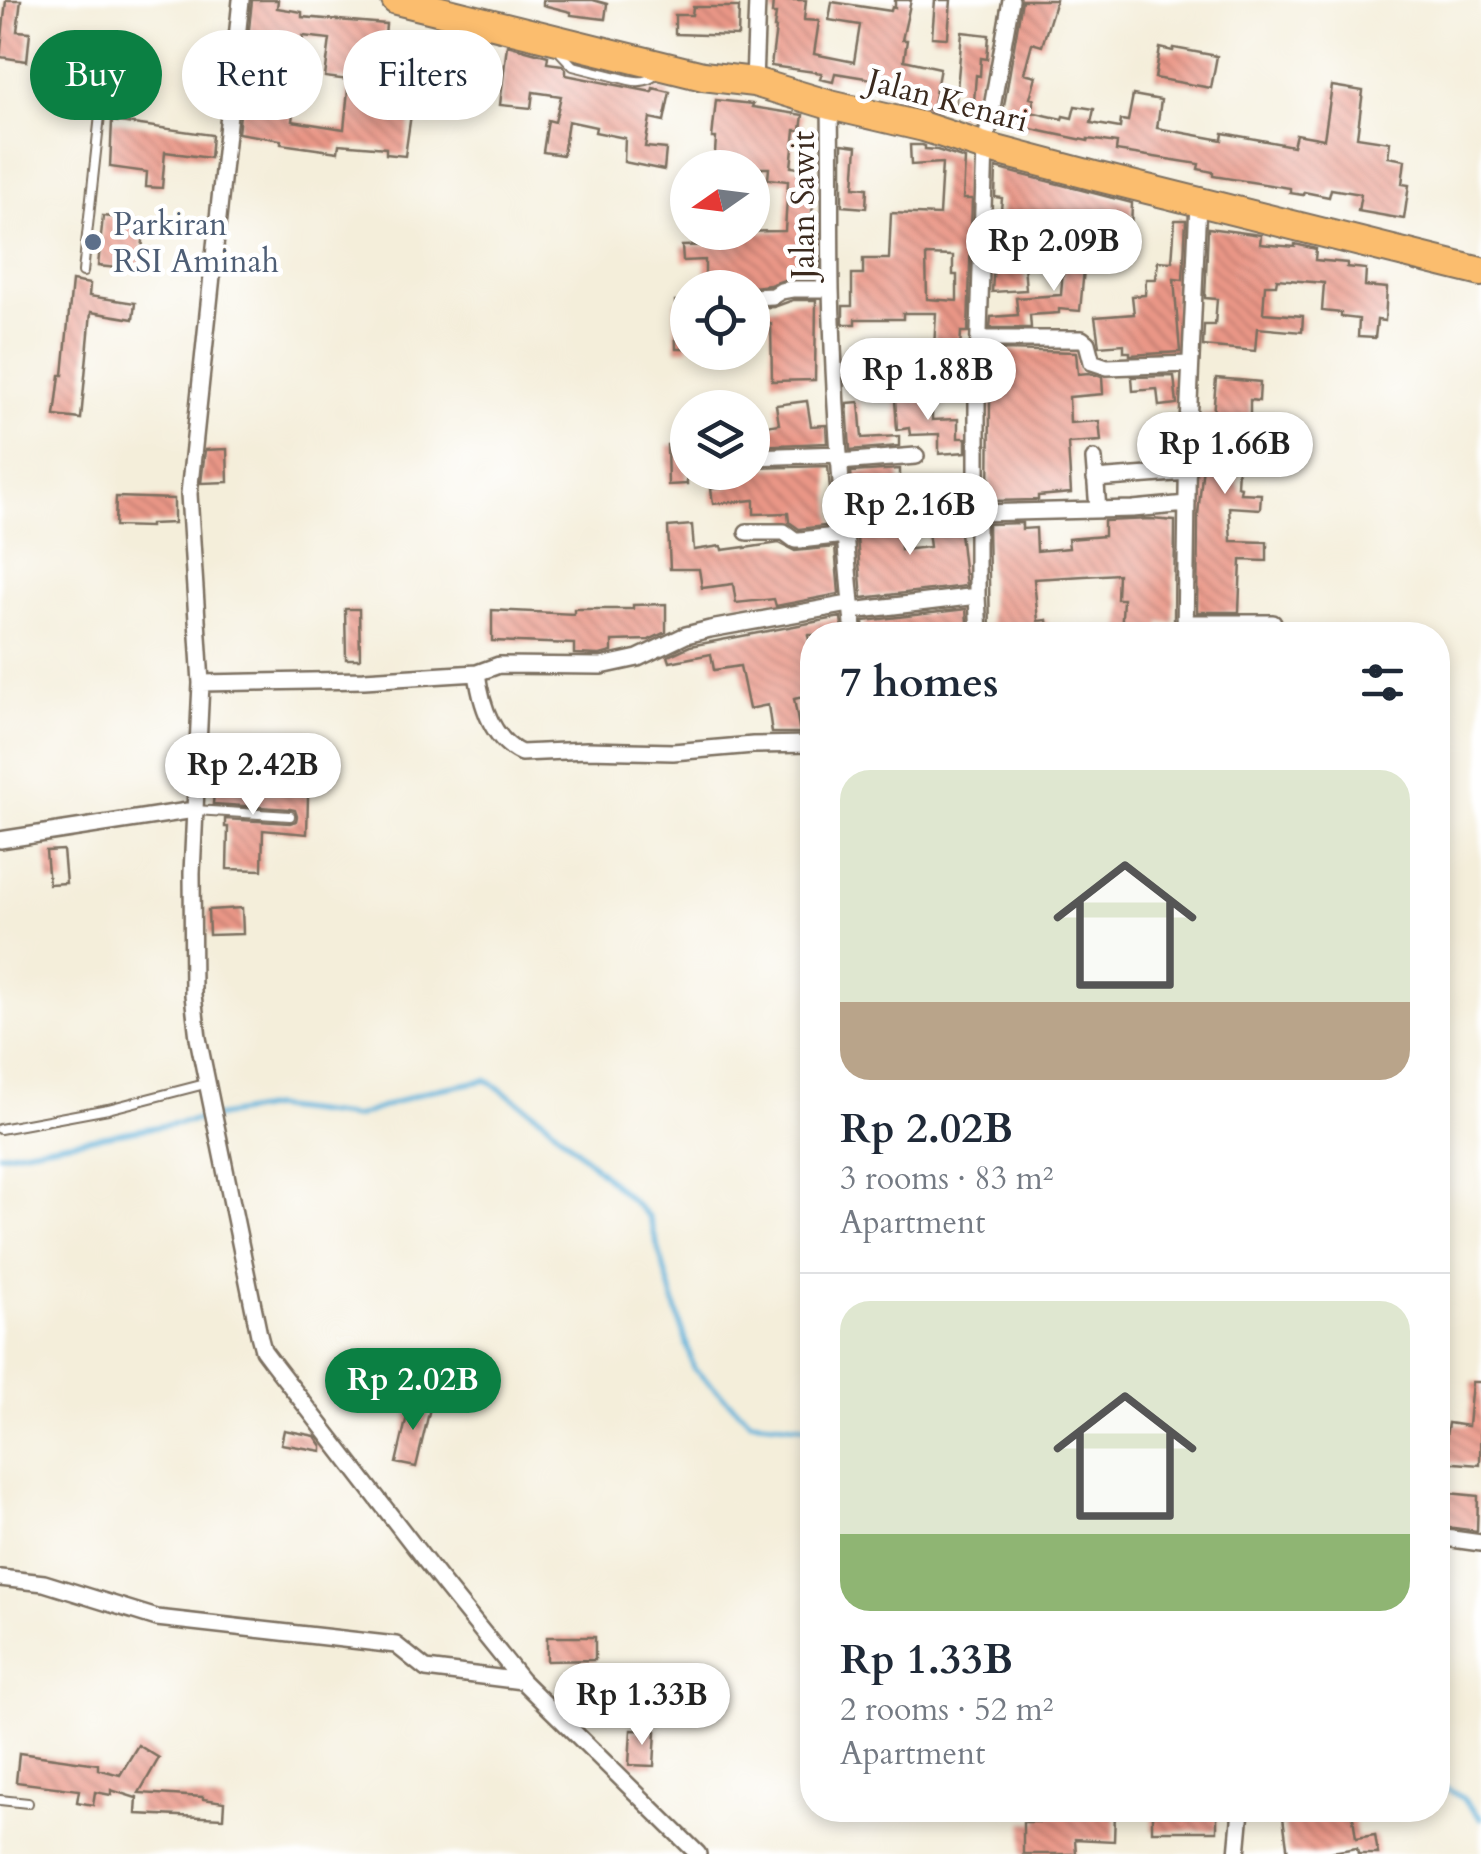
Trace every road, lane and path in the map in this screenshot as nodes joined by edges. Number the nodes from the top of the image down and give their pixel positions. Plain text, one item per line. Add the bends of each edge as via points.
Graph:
1 (241, 0) edge
2 (396, 0) edge
3 (757, 0) edge
4 (1011, 0) edge
5 (754, 82) junction
6 (830, 104) junction
7 (99, 120) edge
8 (985, 148) junction
9 (1198, 203) junction
10 (83, 272) dead end
11 (1481, 272) edge
12 (831, 289) junction
13 (770, 296) edge
14 (979, 340) junction
15 (1190, 364) junction
16 (916, 456) dead end
17 (770, 457) edge
18 (839, 458) junction
19 (1094, 459) dead end
20 (1188, 472) junction
21 (1095, 479) junction
22 (977, 504) junction
23 (1187, 504) junction
24 (1098, 510) junction
25 (844, 516) junction
26 (746, 532) dead end
27 (845, 535) junction
28 (977, 596) junction
29 (850, 608) junction
30 (852, 622) edge
31 (978, 622) edge
32 (1185, 622) edge
33 (478, 673) junction
34 (201, 683) junction
35 (800, 744) edge
36 (194, 810) junction
37 (290, 816) dead end
38 (0, 840) edge
39 (209, 1089) junction
40 (0, 1129) edge
41 (1450, 1539) edge
42 (1481, 1543) edge
43 (0, 1578) edge
44 (522, 1681) junction
45 (0, 1800) edge
46 (28, 1803) dead end
47 (1240, 1822) edge
48 (698, 1854) edge
49 (1237, 1854) edge

1 - 34 street via 188,494
2 - 5 highway, Jalan Kenari via 702,76
3 - 5 street
4 - 8 street
5 - 6 highway, Jalan Kenari
6 - 8 highway, Jalan Kenari
6 - 12 street, Jalan Sawit
7 - 10 lane
8 - 9 highway, Jalan Kenari
8 - 14 street
9 - 11 highway, Jalan Kenari
9 - 15 street
12 - 13 street via 792,288
12 - 18 street, Jalan Sawit
14 - 15 street via 1082,339 1092,362 1107,367
14 - 22 street
15 - 20 street
16 - 18 street
17 - 18 street
18 - 25 street, Jalan Sawit
19 - 21 street
20 - 21 street
20 - 23 street
21 - 24 street
22 - 24 street
22 - 25 street
22 - 28 street
23 - 24 street
23 - 32 street
25 - 27 street, Jalan Sawit
26 - 27 street via 784,532 795,540
27 - 29 street, Jalan Sawit
28 - 29 street
28 - 31 street
29 - 30 street, Jalan Sawit
29 - 33 street via 710,629 601,666 499,664
33 - 34 street
33 - 35 street via 487,716 521,753
34 - 36 street
36 - 37 lane
36 - 38 street
36 - 39 street via 194,995
39 - 40 lane
39 - 44 street via 263,1350
41 - 42 street
43 - 44 street via 44,1583 157,1618 396,1645 426,1669
44 - 48 street
45 - 46 lane
47 - 49 street

